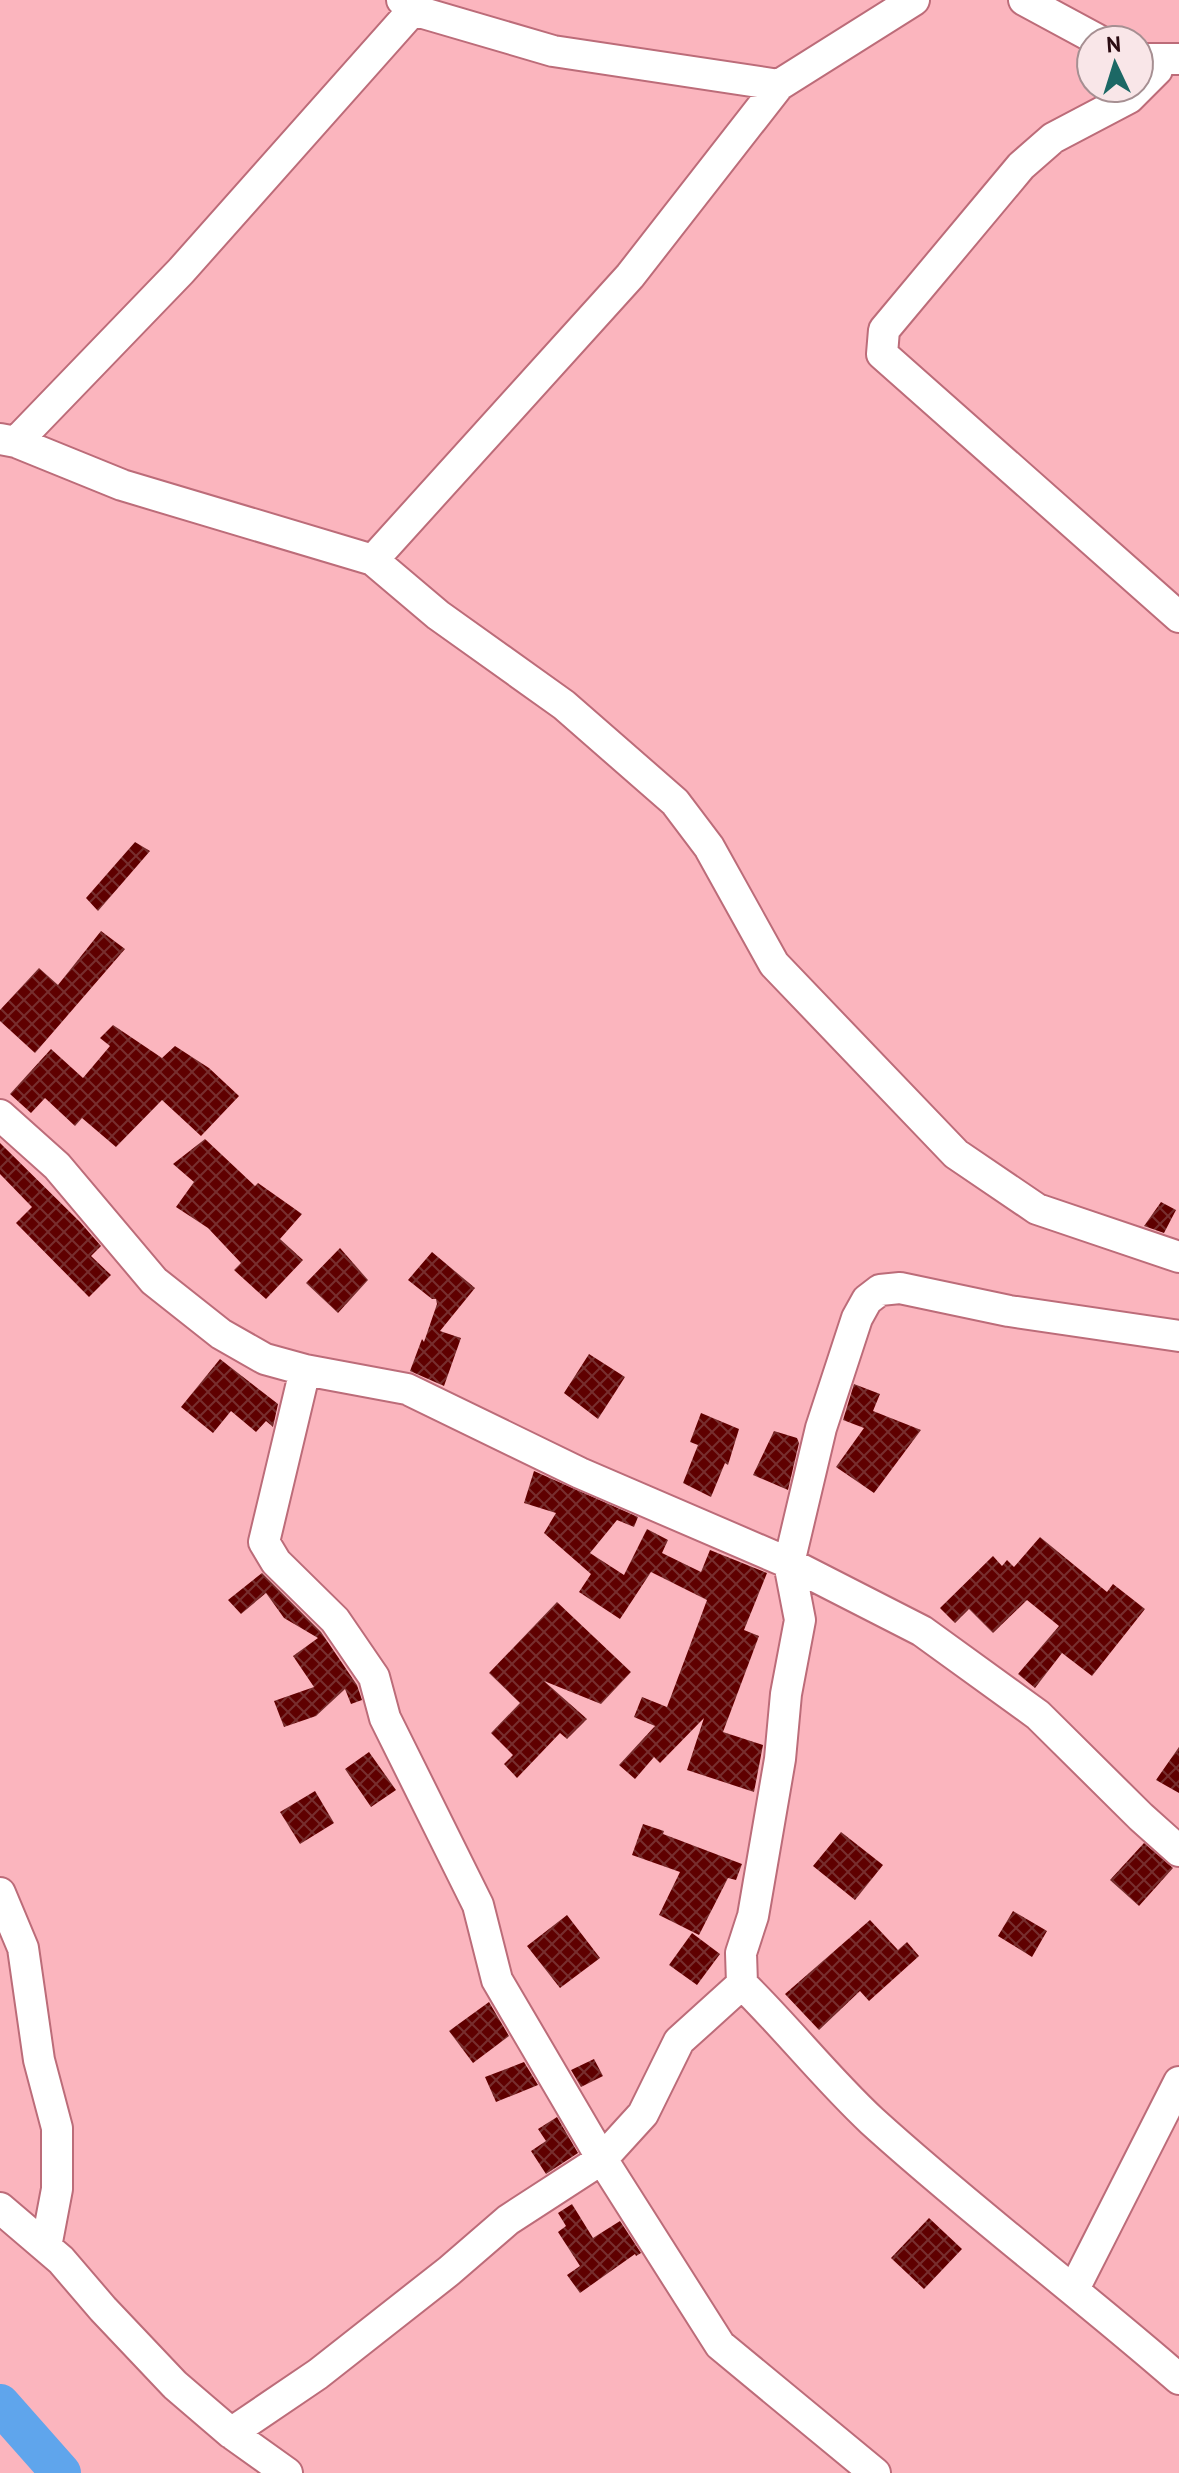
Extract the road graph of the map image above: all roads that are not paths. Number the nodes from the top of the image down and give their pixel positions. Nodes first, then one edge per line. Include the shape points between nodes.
1 (914, 0) edge
2 (1024, 0) edge
3 (407, 5) edge
4 (1075, 28) edge
5 (1179, 59) edge
6 (1155, 60) edge
7 (779, 85) junction
8 (1118, 104) edge
9 (8, 441) edge
10 (373, 560) junction
11 (1179, 617) edge
12 (0, 1115) edge
13 (1179, 1257) edge
14 (1179, 1336) edge
15 (305, 1370) junction
16 (789, 1563) junction
17 (1179, 1851) edge
18 (0, 1893) edge
19 (742, 1984) junction
20 (1179, 2082) edge
21 (602, 2159) junction
22 (0, 2208) edge
23 (46, 2247) junction
24 (1074, 2289) junction
25 (1179, 2379) edge
26 (231, 2433) junction
27 (287, 2473) edge
28 (875, 2473) edge

1 - 7 street
2 - 4 street
3 - 7 street via 553,51
3 - 9 street via 181,271
5 - 6 street
7 - 10 street via 630,276
8 - 11 street via 1053,138 1021,166 884,330 882,354
9 - 10 street via 122,485
10 - 13 street via 438,615 564,705 675,802 709,847 774,964 956,1154 1037,1209
12 - 15 street via 57,1166 154,1281 232,1340 265,1359
14 - 16 street via 1009,1311 900,1288 880,1290 857,1318 821,1428
15 - 16 street via 407,1389 580,1473
15 - 21 street via 264,1542 276,1562 335,1620 374,1677 385,1718 478,1905 497,1980
16 - 17 street via 922,1631 1038,1715
16 - 19 street via 800,1620 756,1901 741,1953
18 - 23 street via 23,1948 39,2060 57,2128 57,2189
19 - 21 street via 679,2041 643,2114
19 - 24 street via 869,2118 976,2213
20 - 24 street
21 - 26 street via 508,2220 318,2374
21 - 28 street via 720,2345
22 - 23 street
23 - 26 street via 175,2385
24 - 25 street
26 - 27 street

